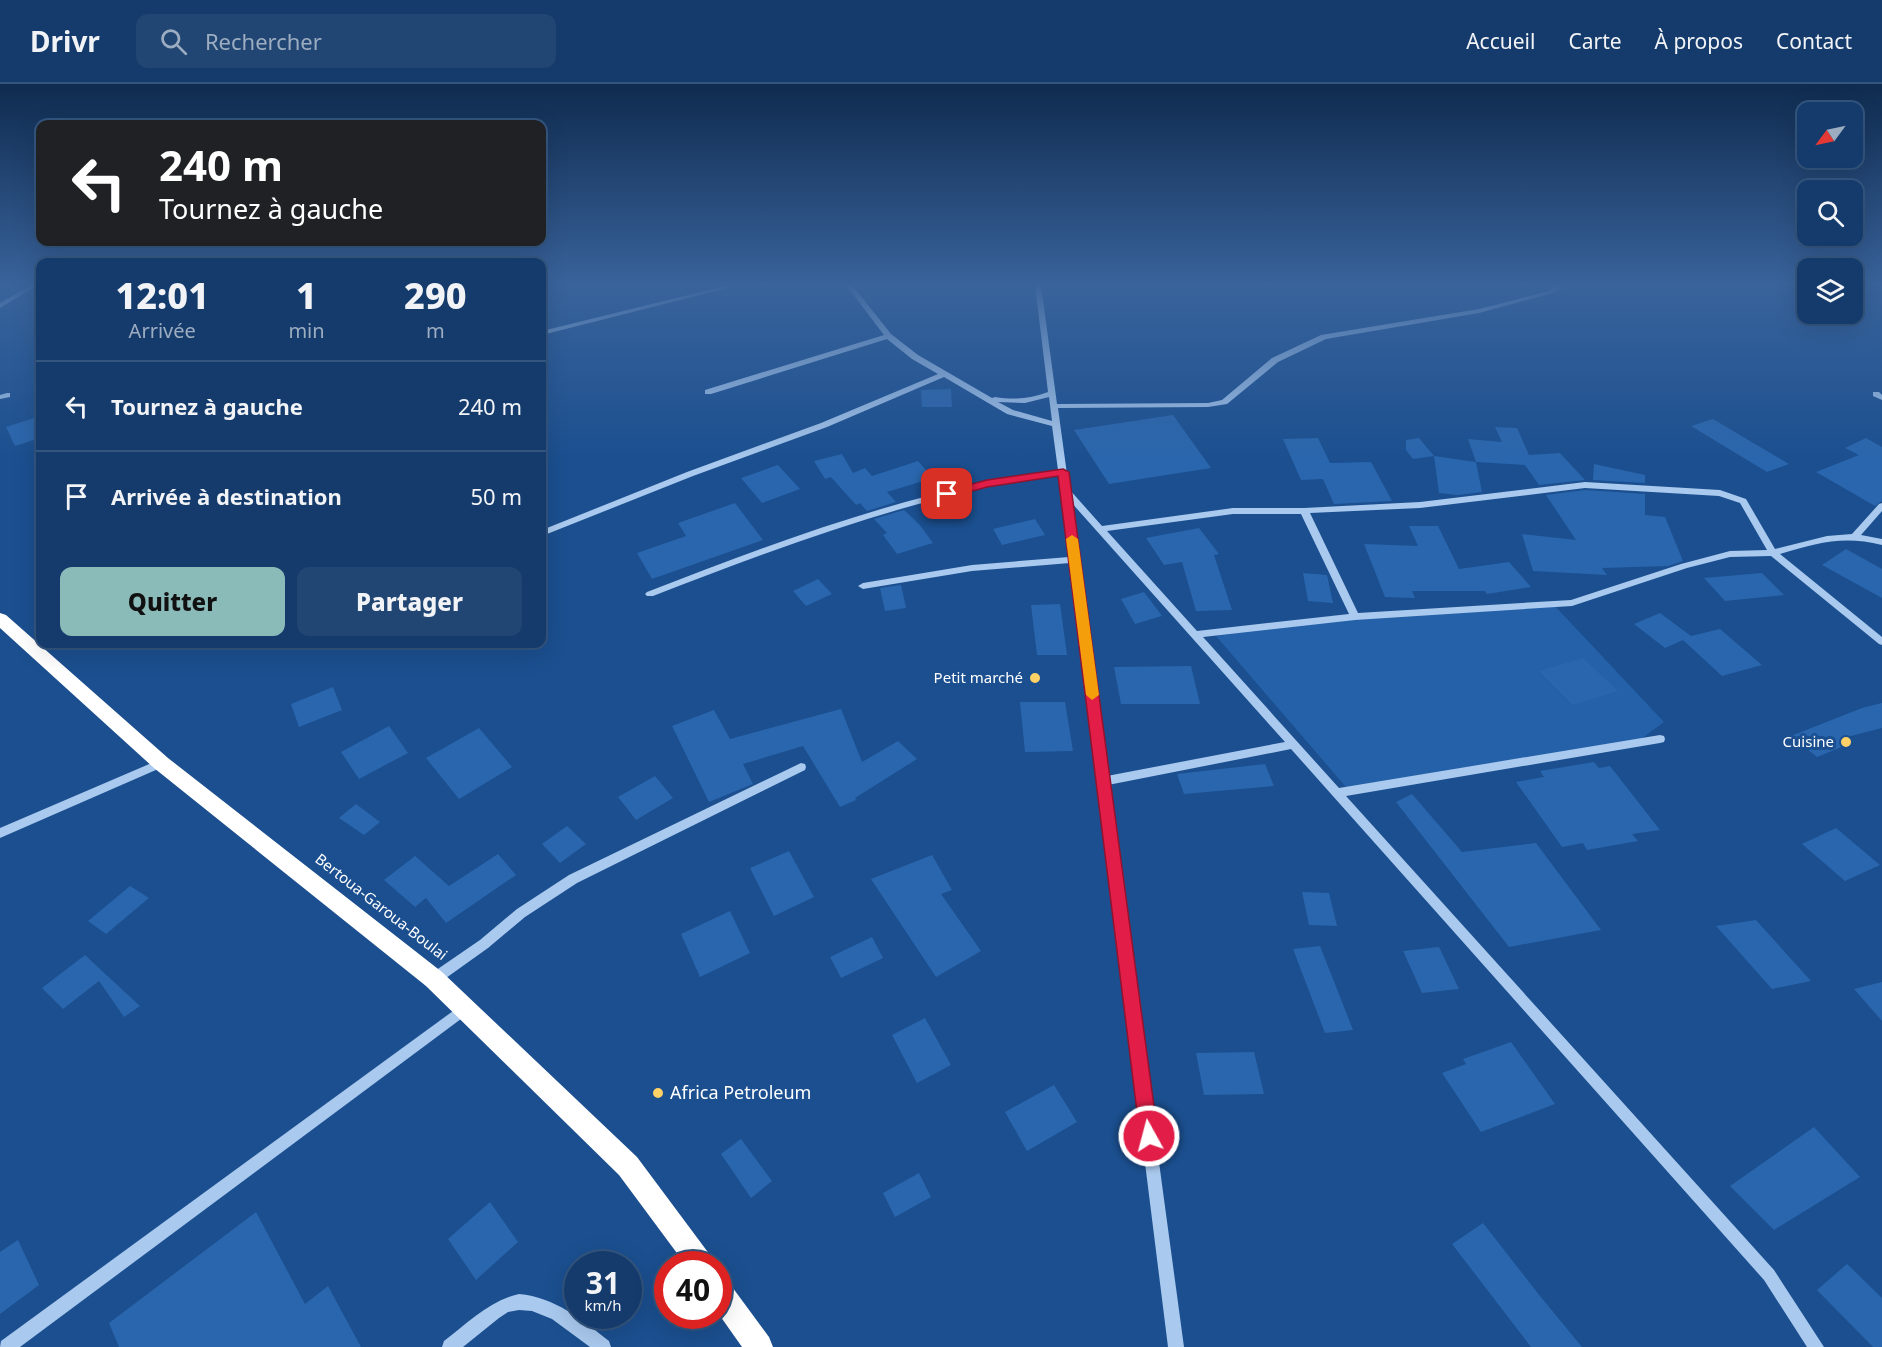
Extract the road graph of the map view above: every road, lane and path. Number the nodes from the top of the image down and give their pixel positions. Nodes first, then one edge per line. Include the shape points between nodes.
1 (862, 344) edge
2 (898, 344) edge
3 (1046, 344) edge
4 (1309, 344) edge
5 (944, 374) junction
6 (708, 392) dead end
7 (1053, 393) junction
8 (989, 398) junction
9 (1054, 406) junction
10 (1057, 425) junction
11 (1063, 472) junction
12 (1066, 491) junction
13 (1882, 506) edge
14 (1304, 511) junction
15 (1100, 529) junction
16 (546, 531) edge
17 (1856, 535) junction
18 (1882, 542) edge
19 (1773, 553) junction
20 (1075, 560) junction
21 (863, 586) dead end
22 (650, 594) dead end
23 (1355, 617) junction
24 (0, 619) edge
25 (1194, 634) junction
26 (1882, 642) edge
27 (1660, 739) dead end
28 (1293, 745) junction
29 (162, 763) junction
30 (801, 768) dead end
31 (1104, 782) junction
32 (1337, 793) junction
33 (0, 833) edge
34 (434, 979) junction
35 (464, 1009) junction
36 (690, 1251) edge
37 (732, 1309) edge
38 (7, 1347) edge
39 (450, 1347) edge
40 (603, 1347) edge
41 (759, 1347) edge
42 (1176, 1347) edge
43 (1816, 1347) edge

1 - 6 street
2 - 5 street
3 - 7 street
4 - 9 street via 1275,360 1224,402
5 - 8 street
5 - 16 street via 824,425
7 - 8 street via 1024,402
7 - 9 street
8 - 10 street via 1010,412
9 - 10 street
10 - 11 street
11 - 12 street
11 - 22 street via 987,484 888,510 770,548
12 - 15 street
12 - 20 street
13 - 17 street
14 - 15 street via 1233,511
14 - 19 street via 1420,506 1585,485 1720,493 1743,501
14 - 23 street
15 - 25 street
17 - 18 street
17 - 19 street
19 - 23 street via 1731,554 1572,603
19 - 26 street
20 - 21 street via 972,568
20 - 31 street
23 - 25 street
24 - 29 highway, Bertoua-Garoua-Boulai
25 - 28 street
27 - 32 street
28 - 31 street
28 - 32 street
29 - 33 street
29 - 34 highway, Bertoua-Garoua-Boulai
30 - 34 street via 573,879
31 - 42 street
32 - 43 street via 1769,1275
34 - 35 highway, Bertoua-Garoua-Boulai
35 - 36 highway, Bertoua-Garoua-Boulai via 628,1167
35 - 38 street
37 - 41 highway
39 - 40 street via 506,1305 531,1302 570,1320

